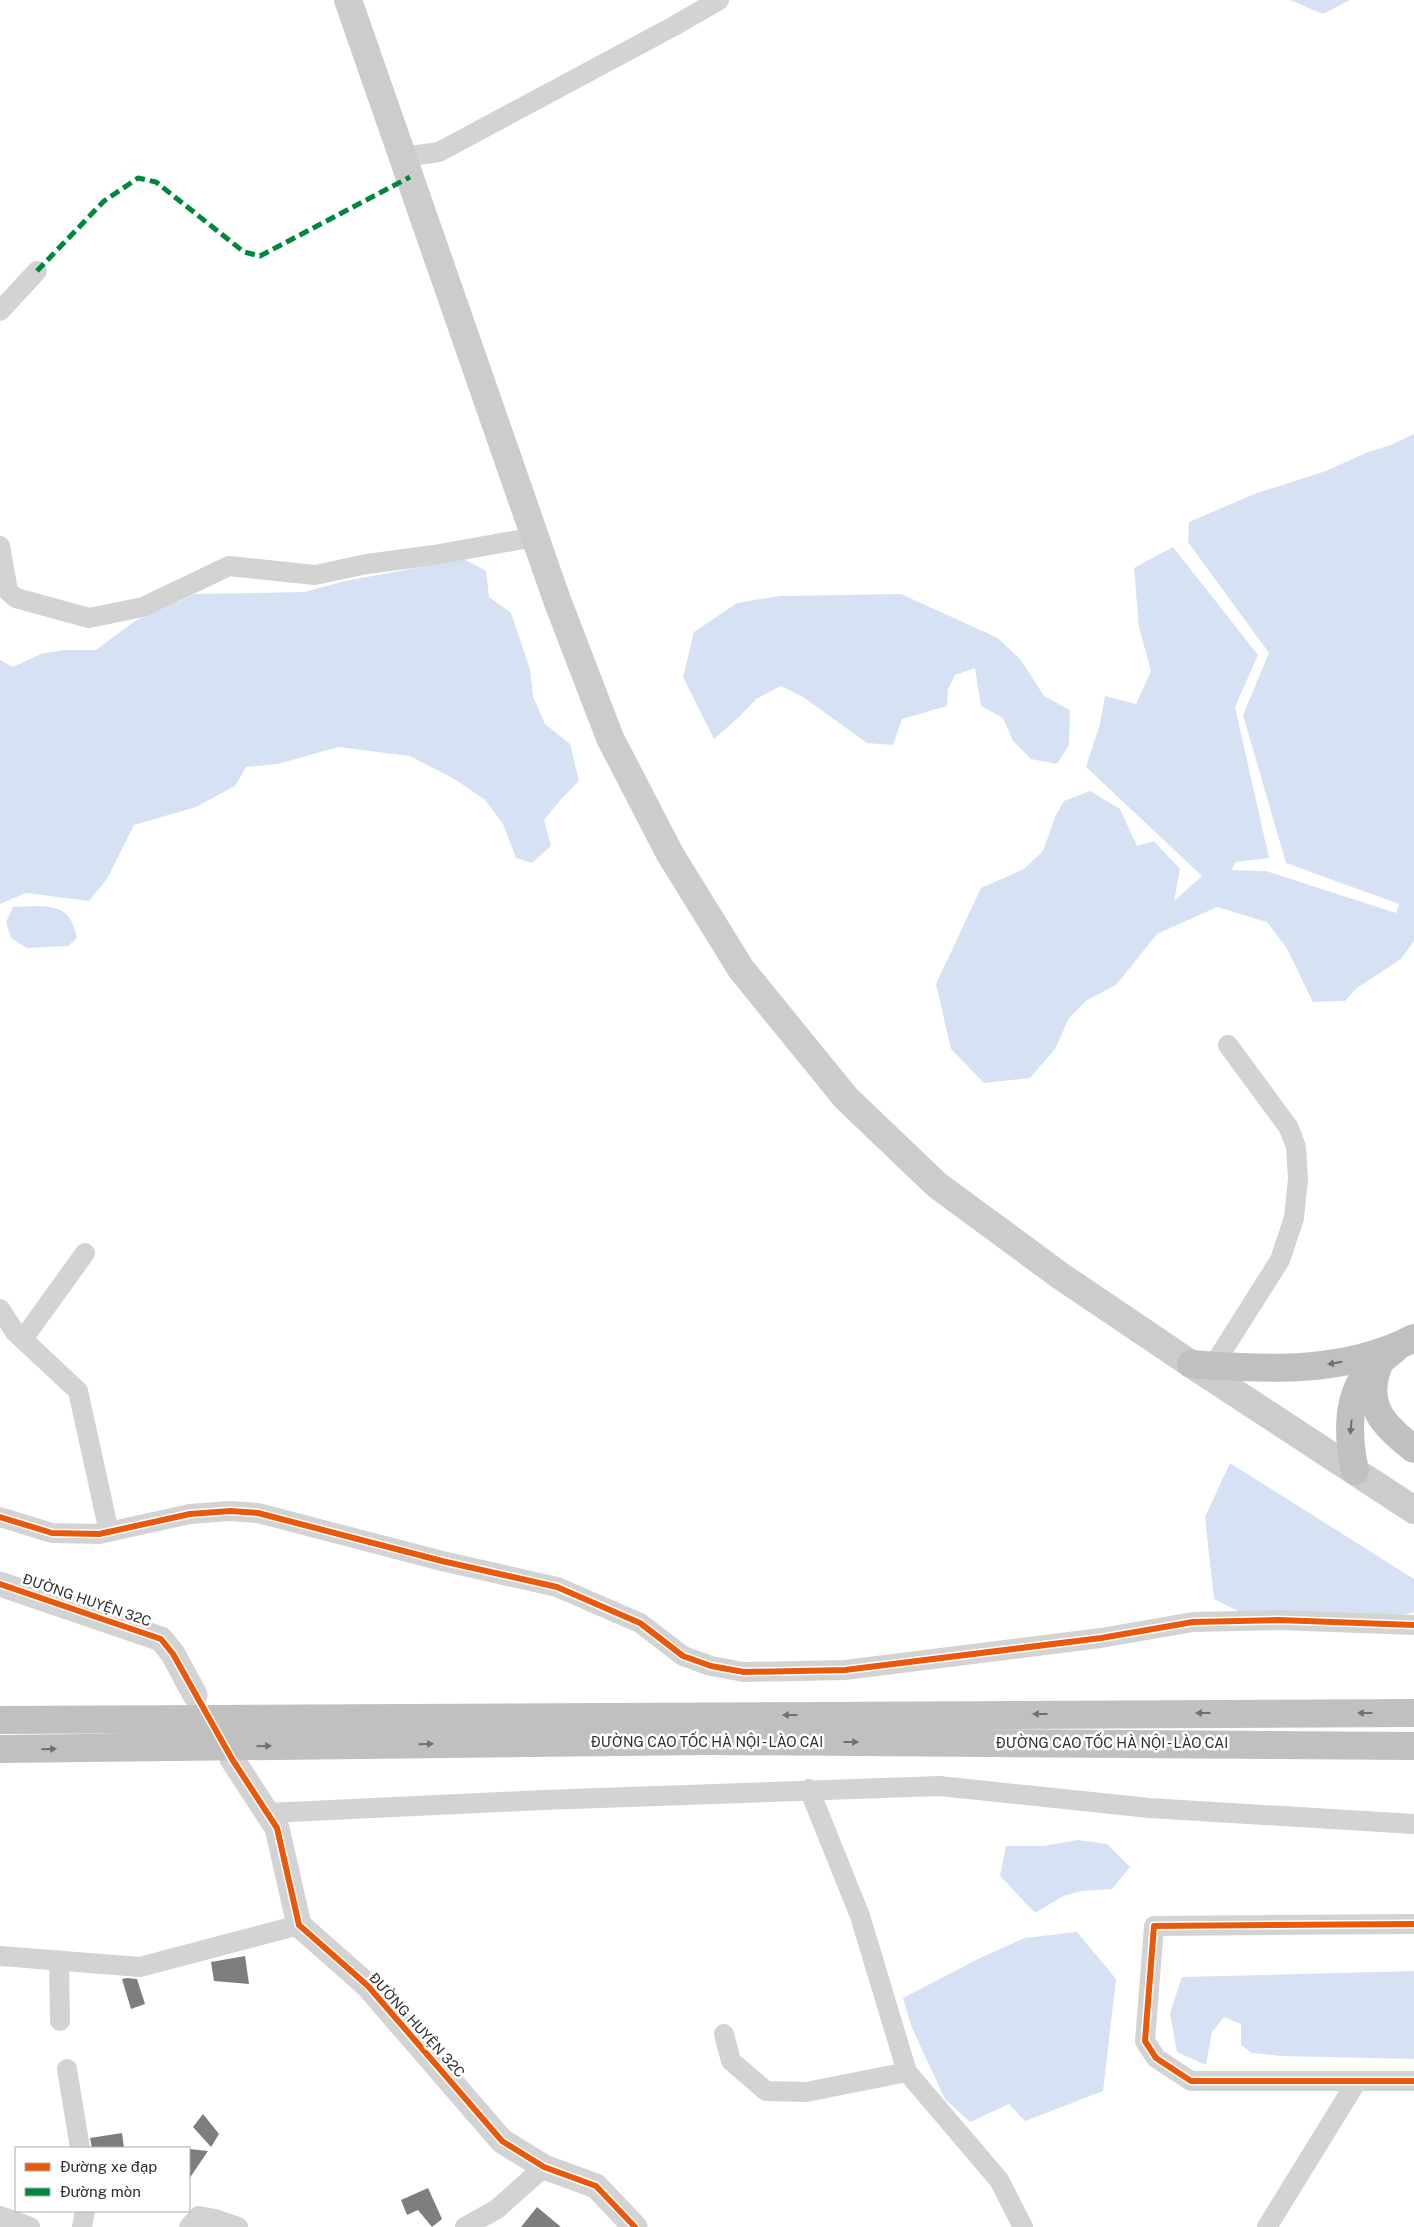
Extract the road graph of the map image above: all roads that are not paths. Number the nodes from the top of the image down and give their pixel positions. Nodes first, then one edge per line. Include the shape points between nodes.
1 (348, 0) edge
2 (719, 0) edge
3 (403, 158) junction
4 (37, 271) dead end
5 (0, 311) edge
6 (535, 537) junction
7 (0, 546) edge
8 (1228, 1045) dead end
9 (85, 1253) dead end
10 (0, 1309) edge
11 (23, 1339) junction
12 (1398, 1348) edge
13 (1202, 1365) junction
14 (1414, 1449) edge
15 (1355, 1472) junction
16 (1414, 1510) edge
17 (0, 1517) edge
18 (109, 1532) junction
19 (0, 1584) edge
20 (1414, 1625) edge
21 (196, 1695) dead end
22 (1414, 1713) edge
23 (0, 1720) edge
24 (1414, 1746) edge
25 (0, 1749) edge
26 (232, 1759) dead end
27 (810, 1789) junction
28 (268, 1813) junction
29 (1414, 1824) edge
30 (1414, 1924) edge
31 (300, 1926) junction
32 (0, 1956) edge
33 (59, 1961) junction
34 (60, 2021) dead end
35 (724, 2034) dead end
36 (67, 2068) dead end
37 (907, 2072) junction
38 (1356, 2081) junction
39 (1414, 2081) edge
40 (80, 2147) edge
41 (544, 2167) junction
42 (85, 2212) edge
43 (0, 2216) edge
44 (30, 2227) edge
45 (82, 2227) edge
46 (190, 2227) edge
47 (238, 2227) edge
48 (465, 2227) edge
49 (635, 2227) edge
50 (1024, 2227) edge
51 (1267, 2227) edge

1 - 3 main road
2 - 3 street via 439,152
3 - 6 main road
4 - 5 street
6 - 7 street via 315,575 229,566 143,607 89,618 16,598 8,591
6 - 13 main road via 610,738 670,854 741,969 846,1098 938,1185 1062,1277
8 - 13 street via 1289,1128 1296,1146 1298,1179 1294,1218 1280,1260
9 - 11 street
10 - 11 street
11 - 18 street via 78,1391
12 -> 13 highway via 1304,1368 1249,1369
12 - 14 highway via 1372,1381 1372,1396 1390,1431
12 -> 15 highway via 1362,1380 1353,1405 1350,1445
13 - 15 main road
15 - 16 main road
17 - 18 street via 52,1533
18 - 20 street via 190,1514 230,1511 258,1514 557,1587 640,1623 683,1656 711,1666 744,1672 845,1670 1101,1638 1193,1622 1278,1620
19 - 21 street, ĐƯỜNG HUYỆN 32C via 161,1639
22 -> 23 highway, ĐƯỜNG CAO TỐC HÀ NỘI - LÀO CAI
25 -> 24 highway, ĐƯỜNG CAO TỐC HÀ NỘI - LÀO CAI via 700,1741
26 - 28 street
27 - 28 street
27 - 29 street via 939,1786 1148,1808
27 - 37 street via 860,1916
28 - 31 street via 277,1828
30 - 38 street via 1154,1926 1145,2041 1156,2058 1191,2081
31 - 33 street via 140,1967
31 - 41 street, ĐƯỜNG HUYỆN 32C via 368,1986 502,2141
32 - 33 street
33 - 34 street
35 - 37 street via 731,2061 766,2091 806,2092
36 - 40 street
37 - 50 street via 999,2180
38 - 39 street
38 - 51 street
41 - 48 street via 497,2210
41 - 49 street, ĐƯỜNG HUYỆN 32C via 596,2186
42 - 45 street
43 - 44 street
46 - 47 street via 199,2216

